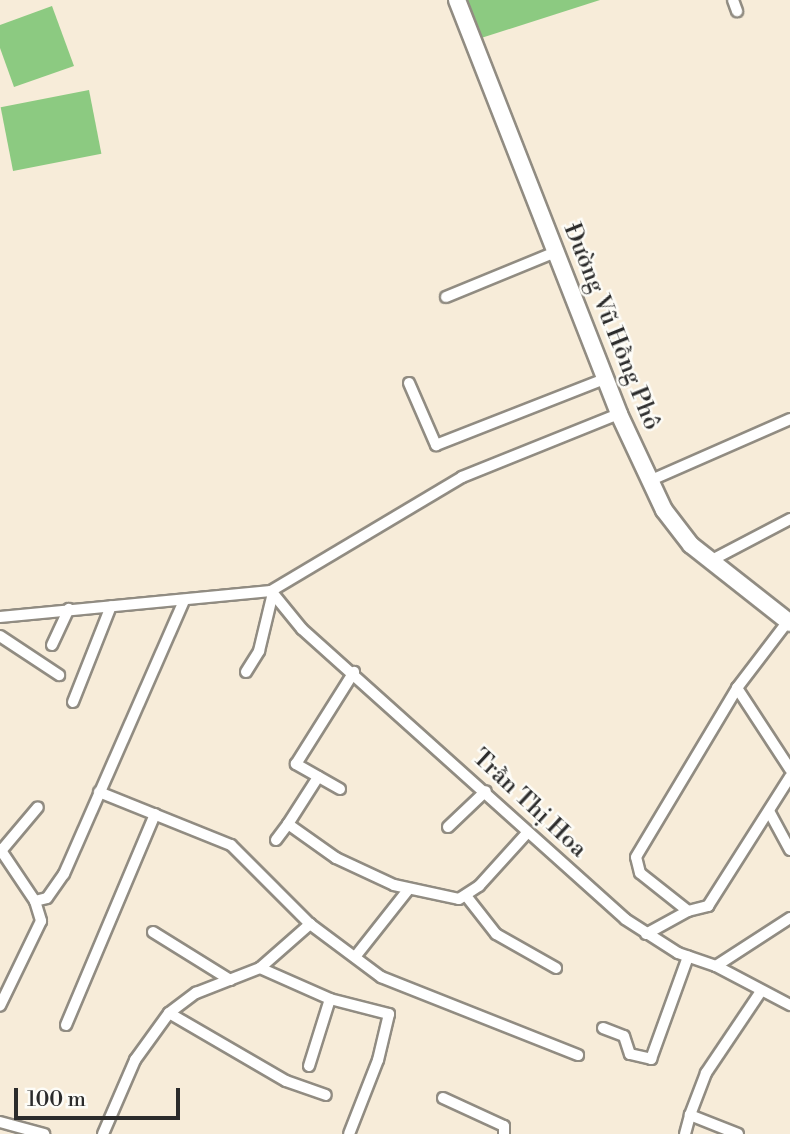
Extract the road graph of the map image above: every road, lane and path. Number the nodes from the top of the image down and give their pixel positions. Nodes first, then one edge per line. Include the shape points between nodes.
1 (457, 0) edge
2 (558, 251) junction
3 (446, 297) dead end
4 (607, 378) junction
5 (409, 383) dead end
6 (619, 414) junction
7 (790, 419) edge
8 (649, 481) junction
9 (790, 519) edge
10 (712, 560) junction
11 (271, 594) junction
12 (184, 600) junction
13 (111, 606) junction
14 (69, 609) junction
15 (16, 616) junction
16 (0, 617) edge
17 (789, 622) edge
18 (0, 627) edge
19 (0, 636) edge
20 (52, 645) dead end
21 (246, 672) dead end
22 (354, 672) junction
23 (59, 675) dead end
24 (737, 688) junction
25 (73, 702) dead end
26 (790, 769) edge
27 (318, 777) junction
28 (790, 777) edge
29 (340, 789) dead end
30 (486, 790) junction
31 (99, 792) junction
32 (38, 807) dead end
33 (770, 813) junction
34 (155, 814) junction
35 (288, 824) junction
36 (448, 827) dead end
37 (527, 833) junction
38 (276, 840) dead end
39 (1, 850) edge
40 (790, 850) edge
41 (408, 890) junction
42 (467, 897) junction
43 (35, 901) junction
44 (688, 911) junction
45 (790, 918) edge
46 (310, 924) junction
47 (153, 932) dead end
48 (646, 934) junction
49 (355, 957) junction
50 (688, 957) junction
51 (716, 967) junction
52 (260, 968) junction
53 (556, 968) dead end
54 (230, 980) junction
55 (761, 990) junction
56 (330, 999) junction
57 (790, 1005) edge
58 (0, 1006) edge
59 (169, 1013) junction
60 (66, 1026) dead end
61 (603, 1028) dead end
62 (578, 1055) dead end
63 (309, 1066) dead end
64 (326, 1096) dead end
65 (443, 1098) dead end
66 (690, 1115) junction
67 (0, 1122) edge
68 (44, 1134) edge
69 (103, 1134) edge
70 (349, 1134) edge
71 (504, 1134) edge
72 (685, 1134) edge
73 (738, 1134) edge

1 - 2 street, Đường Vũ Hồng Phô
2 - 3 street
2 - 4 street, Đường Vũ Hồng Phô
4 - 5 street via 436,445
4 - 6 street, Đường Vũ Hồng Phô
6 - 8 street, Đường Vũ Hồng Phô
6 - 11 street via 462,477
7 - 8 street
8 - 10 street, Đường Vũ Hồng Phô via 675,527
9 - 10 street
10 - 17 street, Đường Vũ Hồng Phô
11 - 12 street
11 - 21 street via 259,651
11 - 22 street, Trần Thị Hoa
12 - 13 street
12 - 31 street
13 - 14 street
13 - 25 street
14 - 15 street
14 - 20 street
15 - 16 street
15 - 18 street
17 - 24 street
19 - 23 street
22 - 27 street via 296,764
22 - 30 street, Trần Thị Hoa
24 - 26 street
24 - 44 street via 636,857 640,873
27 - 29 street
27 - 35 street
28 - 33 street
30 - 36 street
30 - 37 street, Trần Thị Hoa
31 - 34 street
31 - 43 street via 64,874 47,898
32 - 39 street
33 - 40 street
33 - 44 street via 709,906
34 - 46 street via 232,845
34 - 60 street
35 - 38 street
35 - 41 street via 336,858
37 - 42 street
37 - 48 street, Trần Thị Hoa
39 - 43 street
41 - 42 street via 449,899
41 - 49 street
42 - 53 street via 496,934
43 - 58 street via 41,921
44 - 48 street
45 - 51 street
46 - 49 street
46 - 52 street
47 - 54 street
48 - 50 street, Trần Thị Hoa
49 - 62 street via 382,977
50 - 51 street, Trần Thị Hoa
50 - 61 street via 651,1059 630,1054 624,1036
51 - 55 street, Trần Thị Hoa
52 - 54 street
52 - 56 street
54 - 59 street via 181,1001
55 - 57 street, Trần Thị Hoa
55 - 66 street via 706,1073
56 - 63 street
56 - 70 street via 390,1016
59 - 64 street via 286,1081
59 - 69 street via 135,1060
65 - 71 street via 504,1126
66 - 72 street
66 - 73 street
67 - 68 street

